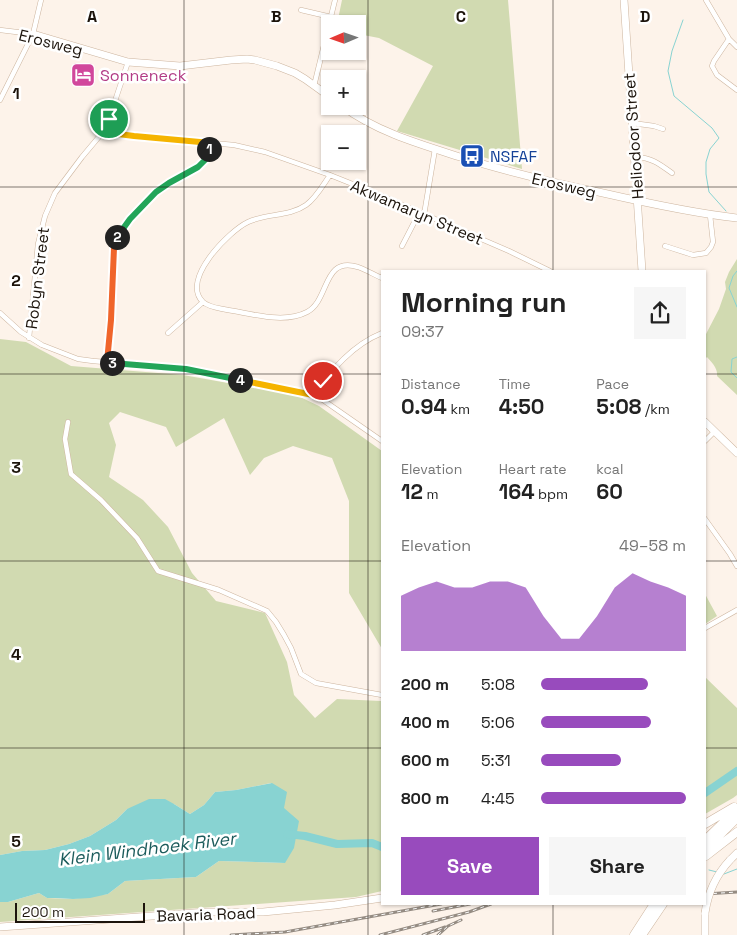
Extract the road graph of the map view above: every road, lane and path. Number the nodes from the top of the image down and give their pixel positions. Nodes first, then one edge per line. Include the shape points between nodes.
1 (41, 0) edge
2 (335, 0) edge
3 (624, 0) edge
4 (706, 0) edge
5 (301, 10) dead end
6 (321, 15) edge
7 (332, 15) edge
8 (0, 30) edge
9 (34, 34) junction
10 (729, 39) junction
11 (737, 47) edge
12 (321, 58) edge
13 (128, 62) junction
14 (314, 86) junction
15 (737, 90) edge
16 (321, 91) edge
17 (0, 100) edge
18 (356, 115) edge
19 (632, 123) junction
20 (663, 129) dead end
21 (103, 132) junction
22 (211, 143) junction
23 (436, 149) junction
24 (634, 156) junction
25 (672, 173) dead end
26 (330, 175) junction
27 (637, 201) junction
28 (421, 214) junction
29 (710, 215) junction
30 (737, 218) edge
31 (402, 246) dead end
32 (665, 246) dead end
33 (548, 270) edge
34 (642, 270) edge
35 (381, 278) edge
36 (203, 302) junction
37 (0, 313) edge
38 (168, 333) dead end
39 (381, 334) edge
40 (30, 338) junction
41 (107, 362) junction
42 (313, 395) junction
43 (68, 422) dead end
44 (706, 423) edge
45 (715, 431) junction
46 (381, 440) edge
47 (706, 440) edge
48 (737, 454) edge
49 (706, 520) edge
50 (737, 566) edge
51 (737, 610) edge
52 (706, 627) edge
53 (381, 695) edge
54 (737, 808) edge
55 (737, 818) edge
56 (706, 824) edge
57 (737, 832) edge
58 (706, 845) edge
59 (737, 853) edge
60 (706, 856) edge
61 (381, 898) edge
62 (658, 906) edge
63 (0, 927) edge
64 (634, 935) edge
65 (642, 935) edge
66 (704, 935) edge

1 - 9 street
2 - 7 street
3 - 19 street, Heliodoor Street
4 - 10 street
5 - 6 street
8 - 9 street, Erosweg
9 - 13 street, Erosweg
9 - 17 street
10 - 11 street
10 - 15 street via 712,66 717,76
12 - 14 street
13 - 14 street, Erosweg via 180,66 247,59 295,73
13 - 21 street, Robyn Street
14 - 16 street, Erosweg
18 - 23 street, Erosweg via 403,138
19 - 20 street
19 - 24 street, Heliodoor Street
21 - 22 street, Akwamaryn Street
21 - 40 street, Robyn Street via 55,193 45,216 38,250
22 - 26 street, Akwamaryn Street via 243,146
22 - 41 street via 203,162 156,192 130,219 116,240
23 - 27 street, Erosweg via 498,169
23 - 28 street
24 - 25 street via 654,160
24 - 27 street, Heliodoor Street
26 - 28 street, Akwamaryn Street
26 - 36 street via 306,205 249,222 227,238 200,273 197,292
27 - 29 street, Erosweg
27 - 34 street, Heliodoor Street
28 - 31 street
28 - 33 street, Akwamaryn Street via 509,250
29 - 30 street, Erosweg
29 - 32 street via 713,242 706,252 693,255
35 - 36 street via 351,266 339,267 331,274 315,306 292,316 270,317 207,306
36 - 38 street
37 - 40 street
39 - 42 street via 365,341 347,355
40 - 41 street via 78,358
41 - 42 street via 186,369
42 - 46 street
43 - 53 street via 65,439 71,474 137,538 158,571 219,590 267,611 288,642 301,674 309,680
44 - 45 street
45 - 47 street
45 - 48 street
49 - 50 street
51 - 52 street
54 - 56 main road
54 - 58 main road
55 - 58 main road
57 - 60 main road
59 - 66 street, bridge via 712,886 705,913
61 - 63 street, Bavaria Road via 263,912 208,912
62 - 64 main road via 648,912
62 - 65 main road

